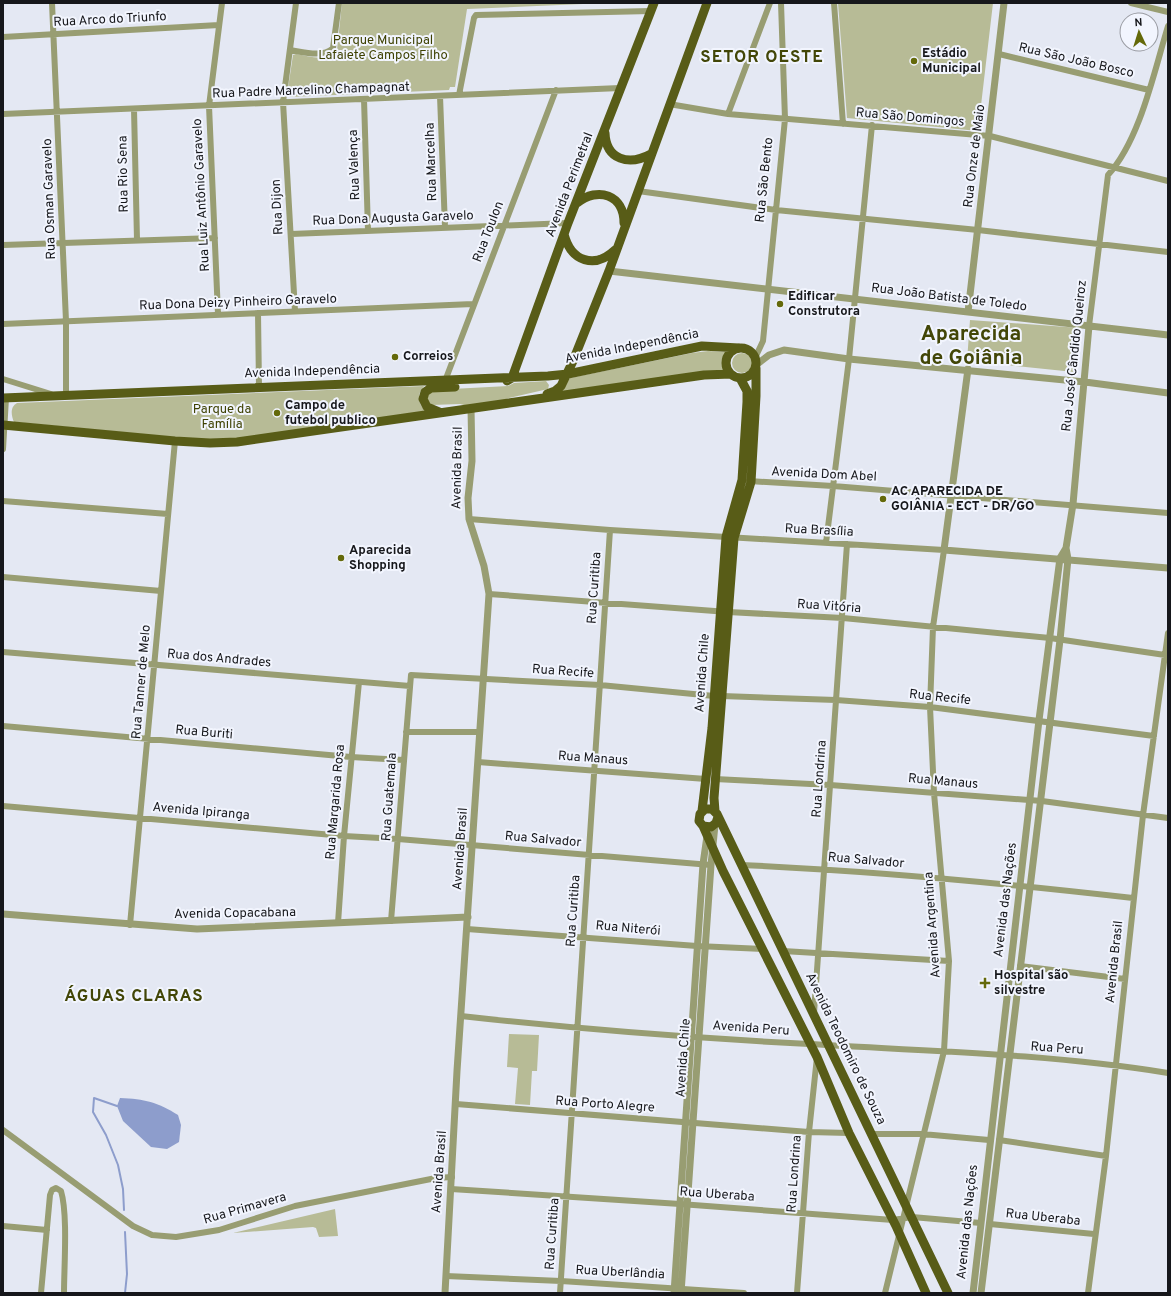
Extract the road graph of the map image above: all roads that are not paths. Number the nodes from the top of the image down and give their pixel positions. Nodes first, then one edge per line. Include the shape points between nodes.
1 (52, 3) edge
2 (222, 3) edge
3 (296, 3) edge
4 (339, 3) edge
5 (707, 3) edge
6 (770, 3) edge
7 (781, 3) edge
8 (834, 3) edge
9 (1004, 3) edge
10 (1131, 3) edge
11 (653, 7) edge
12 (768, 11) junction
13 (1168, 12) edge
14 (781, 13) junction
15 (219, 25) junction
16 (1168, 26) edge
17 (54, 35) junction
18 (3, 37) edge
19 (290, 50) junction
20 (999, 54) junction
21 (620, 88) junction
22 (556, 90) junction
23 (1148, 90) junction
24 (459, 95) junction
25 (440, 96) junction
26 (364, 99) junction
27 (283, 102) junction
28 (669, 104) junction
29 (209, 106) junction
30 (134, 109) junction
31 (57, 112) junction
32 (3, 114) edge
33 (728, 114) junction
34 (785, 119) junction
35 (843, 124) junction
36 (872, 125) junction
37 (604, 131) junction
38 (990, 136) junction
39 (651, 154) junction
40 (1114, 168) junction
41 (1168, 181) edge
42 (638, 191) junction
43 (577, 203) junction
44 (776, 210) junction
45 (861, 217) junction
46 (568, 223) junction
47 (504, 225) junction
48 (624, 226) junction
49 (445, 227) junction
50 (978, 230) junction
51 (368, 231) junction
52 (291, 234) junction
53 (564, 234) junction
54 (215, 238) junction
55 (137, 240) junction
56 (62, 242) junction
57 (1099, 244) junction
58 (3, 245) edge
59 (616, 250) junction
60 (1168, 252) edge
61 (609, 270) junction
62 (767, 290) junction
63 (855, 299) junction
64 (474, 304) junction
65 (295, 311) junction
66 (968, 312) junction
67 (258, 313) junction
68 (218, 314) junction
69 (66, 321) junction
70 (3, 324) edge
71 (1089, 326) junction
72 (1168, 335) edge
73 (739, 348) junction
74 (849, 359) junction
75 (756, 363) junction
76 (968, 369) junction
77 (568, 374) junction
78 (731, 374) junction
79 (548, 376) junction
80 (512, 378) junction
81 (740, 378) junction
82 (3, 379) edge
83 (445, 381) junction
84 (1084, 382) junction
85 (259, 387) junction
86 (1168, 393) edge
87 (546, 394) junction
88 (61, 395) junction
89 (4, 398) edge
90 (499, 405) junction
91 (471, 408) junction
92 (444, 412) junction
93 (4, 425) edge
94 (175, 440) junction
95 (3, 449) edge
96 (747, 481) junction
97 (833, 486) junction
98 (951, 494) junction
99 (3, 501) edge
100 (1073, 504) junction
101 (1168, 513) edge
102 (168, 514) junction
103 (469, 519) junction
104 (610, 530) junction
105 (730, 537) junction
106 (826, 543) junction
107 (847, 544) junction
108 (944, 550) junction
109 (1064, 558) junction
110 (1168, 568) edge
111 (3, 577) edge
112 (161, 592) junction
113 (489, 594) junction
114 (605, 602) junction
115 (724, 612) junction
116 (843, 618) junction
117 (933, 627) junction
118 (1168, 633) edge
119 (1050, 638) junction
120 (1060, 640) junction
121 (3, 652) edge
122 (1165, 655) junction
123 (154, 665) junction
124 (410, 675) joint
125 (484, 678) junction
126 (359, 682) junction
127 (410, 686) junction
128 (600, 686) junction
129 (718, 696) junction
130 (836, 700) junction
131 (930, 707) junction
132 (1039, 720) junction
133 (1051, 722) junction
134 (3, 726) edge
135 (406, 732) junction
136 (480, 732) junction
137 (1154, 736) junction
138 (147, 739) junction
139 (351, 757) junction
140 (403, 760) junction
141 (478, 762) junction
142 (595, 770) junction
143 (711, 779) junction
144 (830, 785) junction
145 (934, 793) junction
146 (1031, 801) junction
147 (1042, 801) junction
148 (3, 806) edge
149 (702, 811) junction
150 (1143, 815) junction
151 (140, 817) junction
152 (716, 818) junction
153 (1168, 818) edge
154 (703, 826) junction
155 (707, 835) junction
156 (344, 836) junction
157 (398, 839) junction
158 (473, 845) junction
159 (713, 848) junction
160 (589, 855) junction
161 (703, 864) junction
162 (711, 865) junction
163 (741, 865) junction
164 (825, 869) junction
165 (941, 878) junction
166 (1020, 885) junction
167 (1031, 886) junction
168 (1133, 898) junction
169 (3, 914) edge
170 (468, 917) junction
171 (391, 921) junction
172 (338, 923) junction
173 (130, 925) junction
174 (467, 929) junction
175 (584, 936) junction
176 (697, 946) junction
177 (705, 946) junction
178 (763, 949) junction
179 (783, 951) junction
180 (819, 954) junction
181 (949, 961) junction
182 (1020, 966) junction
183 (1125, 979) junction
184 (814, 1015) junction
185 (461, 1016) junction
186 (576, 1029) junction
187 (695, 1037) junction
188 (810, 1044) junction
189 (829, 1045) junction
190 (944, 1051) junction
191 (1000, 1056) junction
192 (1010, 1056) junction
193 (817, 1057) junction
194 (1116, 1064) junction
195 (1168, 1073) edge
196 (456, 1104) junction
197 (571, 1114) junction
198 (689, 1122) junction
199 (3, 1130) edge
200 (809, 1132) junction
201 (849, 1133) junction
202 (872, 1134) junction
203 (922, 1134) junction
204 (990, 1140) junction
205 (999, 1140) junction
206 (1106, 1156) junction
207 (452, 1177) junction
208 (451, 1189) junction
209 (567, 1198) junction
210 (683, 1204) junction
211 (906, 1204) junction
212 (803, 1212) junction
213 (907, 1217) junction
214 (893, 1220) junction
215 (980, 1223) junction
216 (990, 1224) junction
217 (3, 1226) edge
218 (47, 1230) junction
219 (1094, 1234) junction
220 (899, 1236) junction
221 (446, 1276) junction
222 (562, 1281) junction
223 (678, 1291) edge
224 (41, 1293) edge
225 (64, 1293) edge
226 (445, 1293) edge
227 (560, 1293) edge
228 (744, 1293) edge
229 (797, 1293) edge
230 (885, 1293) edge
231 (926, 1293) edge
232 (948, 1293) edge
233 (973, 1293) edge
234 (982, 1293) edge
235 (1088, 1293) edge

1 - 17 street, Rua Osman Garavelo
2 - 15 street, Rua Luiz Antônio Garavelo
3 - 19 street, Rua Dijon
4 - 19 street via 333,48 330,52 323,54
5 - 28 main road
6 - 12 street
7 - 14 street, Rua São Bento
8 - 35 street
9 - 20 street, Rua Onze de Maio
10 - 13 street
11 - 21 main road, Avenida Perimetral
11 - 24 street via 476,16
12 - 14 street
12 - 33 street
14 - 34 street, Rua São Bento
15 - 17 street, Rua Arco do Triunfo
15 - 29 street, Rua Luiz Antônio Garavelo
16 - 23 street, Rua José Cândido Queiroz
17 - 18 street, Rua Arco do Triunfo
17 - 31 street, Rua Osman Garavelo
19 - 27 street, Rua Dijon
20 - 23 street, Rua São João Bosco
20 - 38 street, Rua Onze de Maio
21 - 22 street, Rua Padre Marcelino Champagnat
21 - 37 main road, Avenida Perimetral
22 - 24 street, Rua Padre Marcelino Champagnat
22 - 47 street, Rua Toulon
23 - 40 street, Rua José Cândido Queiroz via 1137,127
24 - 25 street, Rua Padre Marcelino Champagnat
25 - 26 street, Rua Padre Marcelino Champagnat
25 - 49 street, Rua Marcelha
26 - 27 street, Rua Padre Marcelino Champagnat
26 - 51 street, Rua Valença
27 - 29 street, Rua Padre Marcelino Champagnat
27 - 52 street, Rua Dijon
28 - 33 street, Rua São Domingos
28 - 39 main road
29 - 30 street, Rua Padre Marcelino Champagnat
29 - 54 street, Rua Luiz Antônio Garavelo
30 - 31 street, Rua Padre Marcelino Champagnat
30 - 55 street, Rua Rio Sena
31 - 32 street, Rua Padre Marcelino Champagnat
31 - 56 street, Rua Osman Garavelo
33 - 34 street, Rua São Domingos
34 - 35 street, Rua São Domingos
34 - 44 street, Rua São Bento
35 - 36 street, Rua São Domingos
36 - 38 street, Rua São Domingos
36 - 45 street
37 - 39 main road via 605,141 619,158 641,160
37 - 43 main road, Avenida Perimetral
38 - 40 street, Rua São Domingos
38 - 50 street, Rua Onze de Maio
39 - 42 main road
40 - 41 street, Rua São Domingos
40 - 57 street, Rua José Cândido Queiroz via 1108,175
42 - 44 street
42 - 48 main road
43 - 46 main road, Avenida Perimetral
43 - 48 main road via 583,198 597,194 612,198 624,215
44 - 45 street
44 - 62 street, Rua São Bento
45 - 50 street
45 - 63 street
46 - 47 street, Rua Dona Augusta Garavelo
46 - 53 main road, Avenida Perimetral
47 - 49 street, Rua Dona Augusta Garavelo
47 - 64 street, Rua Toulon
48 - 59 main road
49 - 51 street, Rua Dona Augusta Garavelo
50 - 57 street
50 - 66 street, Rua Onze de Maio
51 - 52 street, Rua Dona Augusta Garavelo
52 - 65 street, Rua Dijon
53 - 59 main road via 569,248 580,258 599,260
53 - 80 main road, Avenida Perimetral
54 - 55 street
54 - 68 street, Rua Luiz Antônio Garavelo
55 - 56 street
56 - 58 street
56 - 69 street, Rua Osman Garavelo
57 - 60 street
57 - 71 street, Rua José Cândido Queiroz
59 - 61 main road
61 - 62 street, Rua João Batista de Toledo
61 - 77 main road
62 - 63 street, Rua João Batista de Toledo
62 - 75 street, Rua São Bento via 763,341
63 - 66 street, Rua João Batista de Toledo
63 - 74 street
64 - 65 street, Rua Dona Deizy Pinheiro Garavelo
64 - 83 street, Rua Toulon
65 - 67 street, Rua Dona Deizy Pinheiro Garavelo
66 - 71 street, Rua João Batista de Toledo
67 - 68 street, Rua Dona Deizy Pinheiro Garavelo
67 - 85 street
68 - 69 street, Rua Dona Deizy Pinheiro Garavelo
69 - 70 street, Rua Dona Deizy Pinheiro Garavelo
69 - 88 street, Rua Osman Garavelo
71 - 72 street, Rua João Batista de Toledo
71 - 84 street, Rua José Cândido Queiroz
73 - 75 main road via 749,350
73 - 77 main road, Avenida Independência via 702,346
73 - 78 main road via 728,357 727,366
74 - 75 street via 784,350 769,354
74 - 76 street
74 - 97 street
75 - 81 main road via 748,376
75 - 96 main road, Rua São Bento via 756,396
76 - 84 street
76 - 98 street
77 - 79 main road, Avenida Independência
77 - 87 main road via 558,389
78 - 81 main road
78 - 90 main road via 704,375
79 - 80 main road, Avenida Independência
79 - 87 main road via 552,388
80 - 83 main road, Avenida Independência
80 - 92 main road via 498,385 431,388 423,399 426,405 436,412
81 - 96 main road, Rua São Bento via 747,402
82 - 88 street
83 - 85 main road, Avenida Independência
84 - 86 street
84 - 100 street, Rua José Cândido Queiroz
85 - 88 main road, Avenida Independência
87 - 90 main road via 513,399
88 - 89 main road, Avenida Independência
89 - 93 street
90 - 91 main road
91 - 92 main road
91 - 103 street, Avenida Brasil
92 - 94 main road via 237,442
93 - 94 main road
93 - 95 street
94 - 102 street, Rua Tanner de Melo
96 - 97 street, Avenida Dom Abel
96 - 105 main road, Rua São Bento
97 - 98 street, Avenida Dom Abel
97 - 106 street
98 - 100 street, Avenida Dom Abel
98 - 108 street
99 - 102 street
100 - 101 street, Avenida Dom Abel
100 - 109 street, Rua José Cândido Queiroz
102 - 112 street, Rua Tanner de Melo
103 - 104 street, Rua Brasília
103 - 113 street, Avenida Brasil via 484,566
104 - 105 street, Rua Brasília
104 - 114 street, Rua Curitiba
105 - 106 street, Rua Brasília
105 - 115 main road, Avenida Chile
106 - 107 street, Rua Brasília
107 - 108 street, Rua Brasília
107 - 116 street, Rua Londrina
108 - 109 street, Rua Brasília
108 - 117 street, Avenida Argentina
109 - 110 street, Rua Brasília
109 - 119 street, Avenida das Nações
109 - 120 street, Avenida das Nações
111 - 112 street
112 - 123 street, Rua Tanner de Melo
113 - 114 street, Rua Vitória
113 - 125 street, Avenida Brasil
114 - 115 street, Rua Vitória
114 - 128 street, Rua Curitiba
115 - 116 street, Rua Vitória
115 - 129 main road, Avenida Chile
116 - 117 street, Rua Vitória
116 - 130 street, Rua Londrina
117 - 119 street, Rua Vitória
117 - 131 street, Avenida Argentina
118 - 122 street, Avenida Brasil
119 - 120 street, Rua Vitória
119 - 132 street, Avenida das Nações
120 - 122 street, Rua Vitória
120 - 133 street, Avenida das Nações
121 - 123 street, Rua dos Andrades
122 - 137 street, Avenida Brasil
123 - 126 street, Rua dos Andrades
123 - 138 street, Rua Tanner de Melo
124 - 125 street, Rua Recife
124 - 127 street, Rua Guatemala
125 - 128 street, Rua Recife
125 - 136 street, Avenida Brasil
126 - 127 street, Rua dos Andrades
126 - 139 street, Rua Margarida Rosa
127 - 135 street, Rua Guatemala
128 - 129 street, Rua Recife
128 - 142 street, Rua Curitiba
129 - 130 street, Rua Recife
129 - 143 main road, Avenida Chile
130 - 131 street, Rua Recife
130 - 144 street, Rua Londrina
131 - 132 street, Rua Recife
131 - 145 street, Avenida Argentina
132 - 133 street, Rua Recife
132 - 146 street, Avenida das Nações
133 - 137 street, Rua Recife
133 - 147 street, Avenida das Nações
134 - 138 street, Rua Buriti
135 - 136 street
135 - 140 street, Rua Guatemala
136 - 141 street, Avenida Brasil
137 - 150 street, Avenida Brasil
138 - 139 street, Rua Buriti
138 - 151 street, Rua Tanner de Melo
139 - 140 street, Rua Buriti
139 - 156 street, Rua Margarida Rosa
140 - 157 street, Rua Guatemala
141 - 142 street, Rua Manaus
141 - 158 street, Avenida Brasil
142 - 143 street, Rua Manaus
142 - 160 street, Rua Curitiba
143 - 144 street, Rua Manaus
143 - 149 main road, Avenida Chile
143 - 152 main road, Avenida Chile
144 - 145 street, Rua Manaus
144 - 164 street, Rua Londrina
145 - 146 street, Rua Manaus
145 - 165 street, Avenida Argentina
146 - 147 street, Rua Manaus
146 - 166 street, Avenida das Nações
147 - 150 street, Rua Manaus
147 - 167 street, Avenida das Nações
148 - 151 street, Avenida Ipiranga
149 - 152 main road via 708,808
149 - 154 main road via 699,821
150 - 153 street, Rua Manaus
150 - 168 street, Avenida Brasil
151 - 156 street, Avenida Ipiranga
151 - 173 street, Rua Tanner de Melo
152 - 154 main road via 708,828
152 - 159 street, Avenida Chile
152 - 163 main road, Avenida Teodomiro de Souza
154 - 155 main road
155 - 159 main road
155 - 161 street, Avenida Chile
156 - 157 street, Avenida Ipiranga
156 - 172 street, Rua Margarida Rosa
157 - 158 street, Rua Salvador
157 - 171 street, Rua Guatemala
158 - 160 street, Rua Salvador
158 - 170 street, Avenida Brasil
159 - 162 street, Avenida Chile
159 - 178 main road via 722,871
160 - 161 street, Rua Salvador
160 - 175 street, Rua Curitiba
161 - 162 street, Rua Salvador
161 - 176 street, Avenida Chile
162 - 177 street, Avenida Chile
163 - 164 street, Rua Salvador
163 - 179 main road, Avenida Teodomiro de Souza
164 - 165 street, Rua Salvador
164 - 180 street, Rua Londrina
165 - 166 street, Rua Salvador
165 - 181 street, Avenida Argentina
166 - 167 street, Rua Salvador
166 - 191 street, Avenida das Nações
167 - 168 street, Rua Salvador
167 - 182 street, Avenida das Nações
168 - 183 street, Avenida Brasil
169 - 173 street, Avenida Copacabana
170 - 171 street, Avenida Copacabana
170 - 174 street, Avenida Brasil
171 - 172 street, Avenida Copacabana
172 - 173 street, Avenida Copacabana via 197,929
174 - 175 street, Rua Niterói
174 - 185 street, Avenida Brasil
175 - 176 street, Rua Niterói
175 - 186 street, Rua Curitiba
176 - 177 street, Rua Niterói
176 - 187 street, Avenida Chile
177 - 178 street, Rua Niterói
177 - 187 street, Avenida Chile
178 - 188 main road
179 - 180 street
179 - 184 main road, Avenida Teodomiro de Souza
180 - 181 street
180 - 184 street, Rua Londrina
181 - 190 street, Avenida Argentina
182 - 183 street
182 - 192 street, Avenida das Nações
183 - 194 street, Avenida Brasil
184 - 189 main road, Avenida Teodomiro de Souza
185 - 186 street, Avenida Peru
185 - 196 street, Avenida Brasil
186 - 187 street, Avenida Peru
186 - 197 street, Rua Curitiba
187 - 188 street, Avenida Peru
187 - 198 street, Avenida Chile
188 - 189 street, Avenida Peru
188 - 193 main road
189 - 190 street, Avenida Peru
189 - 202 main road, Avenida Teodomiro de Souza
190 - 191 street, Rua Peru
190 - 203 street, Avenida Argentina
191 - 192 street, Rua Peru
191 - 204 street, Avenida das Nações
192 - 194 street, Rua Peru
192 - 205 street, Avenida das Nações
193 - 200 street, Rua Londrina
193 - 201 main road
194 - 195 street, Rua Peru
194 - 206 street, Avenida Brasil
196 - 197 street, Rua Porto Alegre
196 - 207 street, Avenida Brasil
197 - 198 street, Rua Porto Alegre
197 - 209 street, Rua Curitiba
198 - 200 street, Rua Porto Alegre
198 - 210 street, Avenida Chile
199 - 207 street, Rua Primavera via 133,1226 152,1235 176,1237 219,1230 295,1206
200 - 201 street, Rua Porto Alegre
200 - 212 street, Rua Londrina
201 - 214 main road
202 - 203 street
202 - 211 main road, Avenida Teodomiro de Souza
203 - 204 street
203 - 211 street, Avenida Argentina
204 - 215 street, Avenida das Nações
205 - 206 street
205 - 216 street, Avenida das Nações
206 - 219 street, Avenida Brasil
207 - 208 street, Avenida Brasil
208 - 209 street, Rua Uberaba
208 - 221 street, Avenida Brasil
209 - 210 street, Rua Uberaba
209 - 222 street, Rua Curitiba
210 - 212 street, Rua Uberaba
210 - 223 street, Avenida Chile
211 - 213 main road, Avenida Teodomiro de Souza
212 - 214 street, Rua Uberaba
212 - 229 street, Rua Londrina
213 - 214 street, Rua Uberaba
213 - 215 street, Rua Uberaba
213 - 220 street
213 - 232 main road, Avenida Teodomiro de Souza
214 - 220 main road
215 - 233 street, Avenida das Nações
216 - 219 street, Rua Uberaba
216 - 234 street, Avenida das Nações
217 - 218 street
218 - 224 street
218 - 225 street via 50,1195 56,1188 61,1191 64,1212
219 - 235 street, Avenida Brasil
220 - 230 street
220 - 231 main road
221 - 222 street, Rua Uberlândia
221 - 226 street, Avenida Brasil
222 - 223 street, Rua Uberlândia
222 - 227 street, Rua Curitiba
223 - 228 street, Rua Uberlândia

